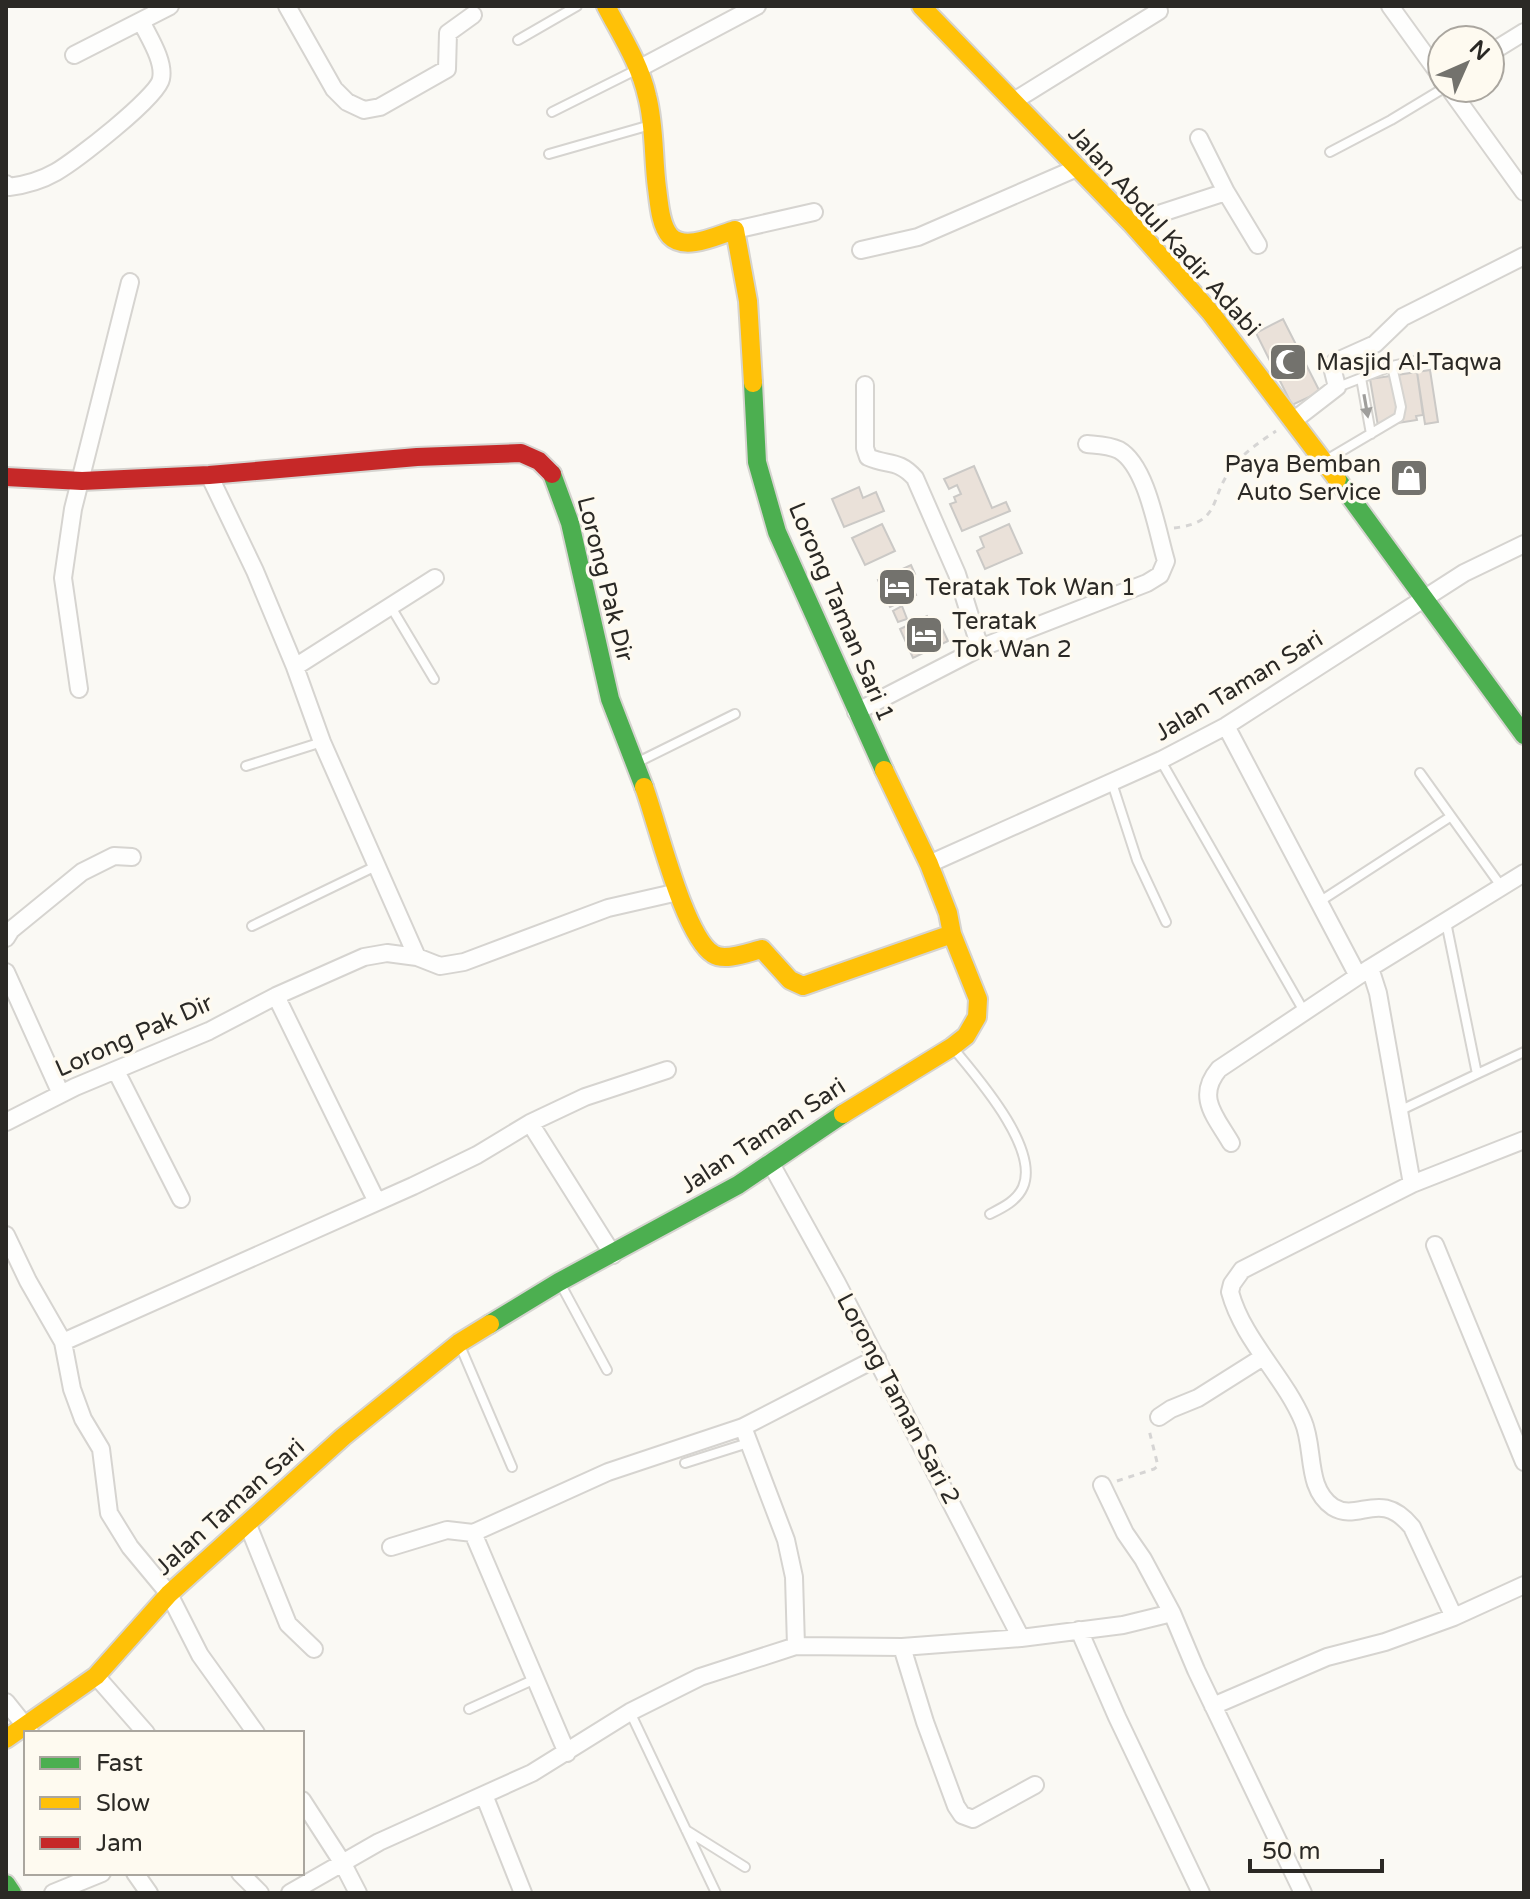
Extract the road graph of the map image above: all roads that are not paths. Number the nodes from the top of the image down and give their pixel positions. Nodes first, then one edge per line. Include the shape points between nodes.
1 (170, 6) edge
2 (287, 6) edge
3 (577, 6) edge
4 (606, 6) edge
5 (757, 6) edge
6 (921, 6) edge
7 (1390, 6) edge
8 (1159, 11) dead end
9 (473, 15) dead end
10 (141, 21) junction
11 (1524, 32) edge
12 (518, 40) dead end
13 (1506, 43) edge
14 (74, 55) dead end
15 (1426, 56) edge
16 (640, 68) junction
17 (1426, 100) edge
18 (1014, 101) junction
19 (1458, 104) edge
20 (552, 112) dead end
21 (651, 125) junction
22 (1199, 138) dead end
23 (1330, 152) dead end
24 (549, 154) dead end
25 (1077, 168) junction
26 (6, 184) edge
27 (1226, 192) junction
28 (1524, 192) edge
29 (814, 212) dead end
30 (1131, 223) junction
31 (735, 230) junction
32 (1258, 245) dead end
33 (861, 250) dead end
34 (1524, 256) edge
35 (130, 282) dead end
36 (1414, 361) dead end
37 (1392, 366) junction
38 (1361, 378) junction
39 (865, 385) dead end
40 (1337, 387) junction
41 (1293, 421) junction
42 (1371, 434) junction
43 (1087, 444) dead end
44 (1324, 461) junction
45 (209, 475) junction
46 (6, 477) edge
47 (82, 481) junction
48 (1524, 544) edge
49 (435, 578) dead end
50 (1424, 599) junction
51 (390, 606) junction
52 (980, 648) junction
53 (295, 667) junction
54 (434, 679) dead end
55 (79, 689) dead end
56 (856, 712) junction
57 (735, 714) dead end
58 (1226, 726) junction
59 (1524, 735) edge
60 (322, 742) junction
61 (1161, 760) junction
62 (635, 764) junction
63 (246, 766) dead end
64 (1420, 773) dead end
65 (1111, 782) junction
66 (1450, 817) junction
67 (132, 857) dead end
68 (929, 864) junction
69 (376, 866) junction
70 (1524, 873) edge
71 (1501, 886) junction
72 (678, 892) junction
73 (1319, 902) junction
74 (1166, 922) dead end
75 (1446, 922) junction
76 (252, 926) dead end
77 (952, 934) junction
78 (6, 938) edge
79 (417, 957) junction
80 (6, 972) edge
81 (1364, 972) junction
82 (276, 996) junction
83 (1305, 1013) junction
84 (952, 1047) junction
85 (1524, 1052) edge
86 (667, 1070) dead end
87 (116, 1071) junction
88 (1477, 1074) junction
89 (61, 1094) junction
90 (1399, 1111) junction
91 (6, 1122) edge
92 (530, 1123) junction
93 (1524, 1140) edge
94 (1231, 1143) dead end
95 (770, 1162) junction
96 (1412, 1184) junction
97 (181, 1199) dead end
98 (377, 1202) junction
99 (990, 1214) dead end
100 (6, 1235) edge
101 (1435, 1245) dead end
102 (613, 1255) junction
103 (559, 1282) junction
104 (63, 1342) junction
105 (459, 1343) junction
106 (1263, 1357) junction
107 (877, 1358) junction
108 (607, 1370) dead end
109 (1159, 1417) road end
110 (745, 1435) junction
111 (1524, 1462) edge
112 (685, 1463) dead end
113 (512, 1467) dead end
114 (1102, 1485) road end
115 (248, 1525) junction
116 (473, 1533) junction
117 (391, 1547) dead end
118 (1524, 1585) edge
119 (169, 1594) junction
120 (1172, 1613) junction
121 (1454, 1617) junction
122 (1079, 1630) junction
123 (1021, 1638) junction
124 (796, 1646) junction
125 (902, 1647) junction
126 (314, 1649) dead end
127 (96, 1676) junction
128 (535, 1679) junction
129 (6, 1702) edge
130 (1213, 1706) junction
131 (469, 1709) dead end
132 (630, 1712) junction
133 (29, 1729) edge
134 (144, 1731) edge
135 (255, 1731) edge
136 (567, 1753) junction
137 (1035, 1785) dead end
138 (484, 1795) junction
139 (304, 1803) edge
140 (686, 1829) junction
141 (342, 1862) junction
142 (745, 1867) dead end
143 (97, 1875) edge
144 (136, 1875) edge
145 (242, 1875) edge
146 (6, 1884) edge
147 (12, 1893) edge
148 (53, 1893) edge
149 (149, 1893) edge
150 (260, 1893) edge
151 (292, 1893) edge
152 (358, 1893) edge
153 (523, 1893) edge
154 (716, 1893) edge
155 (1201, 1893) edge
156 (1303, 1893) edge

1 - 10 street
2 - 9 street via 334,89 364,110 380,107 447,69 448,33
3 - 12 lane
4 - 16 street
5 - 16 street
6 - 18 street, Jalan Abdul Kadir Adabi
7 - 15 street
8 - 18 street
10 - 14 street
10 - 26 street via 162,79 150,97 55,173 22,186
11 - 13 street
16 - 20 lane
16 - 21 street
17 - 23 lane
18 - 25 street, Jalan Abdul Kadir Adabi
19 - 28 street
21 - 24 lane
21 - 31 street via 659,202 669,235 686,243
22 - 27 street
25 - 30 street, Jalan Abdul Kadir Adabi
25 - 33 street via 918,237
27 - 30 street
27 - 32 street
29 - 31 street
30 - 41 street, Jalan Abdul Kadir Adabi via 1211,313
31 - 56 street, Lorong Taman Sari 1 via 748,301 757,462 777,532
34 - 40 street via 1403,317 1375,344 1335,362
35 - 47 street
36 - 37 lane
37 - 38 lane
37 - 42 lane via 1399,417
38 - 40 lane
38 -> 42 lane
39 - 52 street via 868,457 895,462 915,478 957,574
40 - 41 street
41 - 44 street, Jalan Abdul Kadir Adabi
42 - 44 lane
43 - 52 street via 1106,445 1133,462 1166,561 1160,575
44 - 50 street, Jalan Abdul Kadir Adabi
45 - 47 street, Lorong Pak Dir
45 - 53 street
45 - 62 street, Lorong Pak Dir via 447,456 521,453 539,461 554,476 570,523 610,699
46 - 47 street, Lorong Pak Dir
47 - 55 street via 63,578
48 - 50 street, Jalan Taman Sari
49 - 51 street
50 - 58 street, Jalan Taman Sari
50 - 59 street, Jalan Abdul Kadir Adabi
51 - 53 street
51 - 54 lane
52 - 56 street
53 - 60 street
56 - 68 street, Lorong Taman Sari 1
57 - 62 lane
58 - 61 street, Jalan Taman Sari
58 - 73 street
60 - 63 lane
60 - 69 street
61 - 65 street, Jalan Taman Sari
61 - 83 lane
62 - 72 street, Lorong Pak Dir
64 - 66 lane
65 - 68 street, Jalan Taman Sari
65 - 74 lane via 1137,860
66 - 71 lane
66 - 73 lane
67 - 78 street via 114,856 82,872
68 - 77 street, Jalan Taman Sari
69 - 76 lane
69 - 79 street
70 - 71 street
71 - 75 street
72 - 77 street, Lorong Pak Dir via 712,954 762,949 793,985 817,983
72 - 79 street, Lorong Pak Dir via 608,908 464,962 440,966
73 - 81 street
75 - 81 street
75 - 88 lane
77 - 84 street, Jalan Taman Sari via 978,999 977,1017
79 - 82 street, Lorong Pak Dir via 364,957
80 - 89 street
81 - 83 street
81 - 90 street via 1378,993
82 - 87 street, Lorong Pak Dir
82 - 98 street
83 - 94 street via 1237,1055 1209,1083 1210,1105
84 - 95 street, Jalan Taman Sari
84 - 99 lane via 1004,1113 1025,1170 1023,1188
85 - 88 lane
86 - 92 street via 585,1097
87 - 89 street, Lorong Pak Dir
87 - 97 street
88 - 90 lane
89 - 91 street, Lorong Pak Dir
90 - 96 street
92 - 98 street via 477,1155
92 - 102 street
93 - 96 street
95 - 102 street, Jalan Taman Sari
95 - 107 street, Lorong Taman Sari 2
96 - 106 street via 1236,1276 1230,1292 1233,1302
98 - 104 street
100 - 104 street
101 - 111 street
102 - 103 street, Jalan Taman Sari
103 - 105 street, Jalan Taman Sari
103 - 108 lane
104 - 119 street via 72,1389 101,1449 109,1513
105 - 113 lane
105 - 115 street, Jalan Taman Sari via 343,1437
106 - 109 street
106 - 121 street via 1305,1424 1314,1474 1326,1500 1336,1509 1380,1506 1404,1518
107 - 110 street
107 - 123 street, Lorong Taman Sari 2
110 - 112 lane
110 - 116 street via 608,1472
110 - 124 street via 786,1540 794,1577
114 - 120 street
115 - 119 street, Jalan Taman Sari
115 - 126 street via 288,1624
116 - 117 street via 447,1530
116 - 128 street
118 - 121 street
119 - 127 street, Jalan Taman Sari
119 - 135 street via 200,1655
120 - 122 street
120 - 130 street
121 - 130 street via 1327,1657
122 - 123 street
122 - 155 street
123 - 125 street
124 - 125 street
124 - 132 street via 700,1677
125 - 137 street via 962,1815 973,1819
127 - 133 street, Jalan Taman Sari
127 - 134 street
128 - 131 lane
128 - 136 street
129 - 133 street
130 - 156 street
132 - 136 street
132 - 140 lane
136 - 138 street
138 - 141 street
138 - 153 street
139 - 141 street
140 - 142 lane
140 - 154 lane
141 - 151 street
141 - 152 street
143 - 148 street
144 - 149 street
145 - 150 street
146 - 147 street

